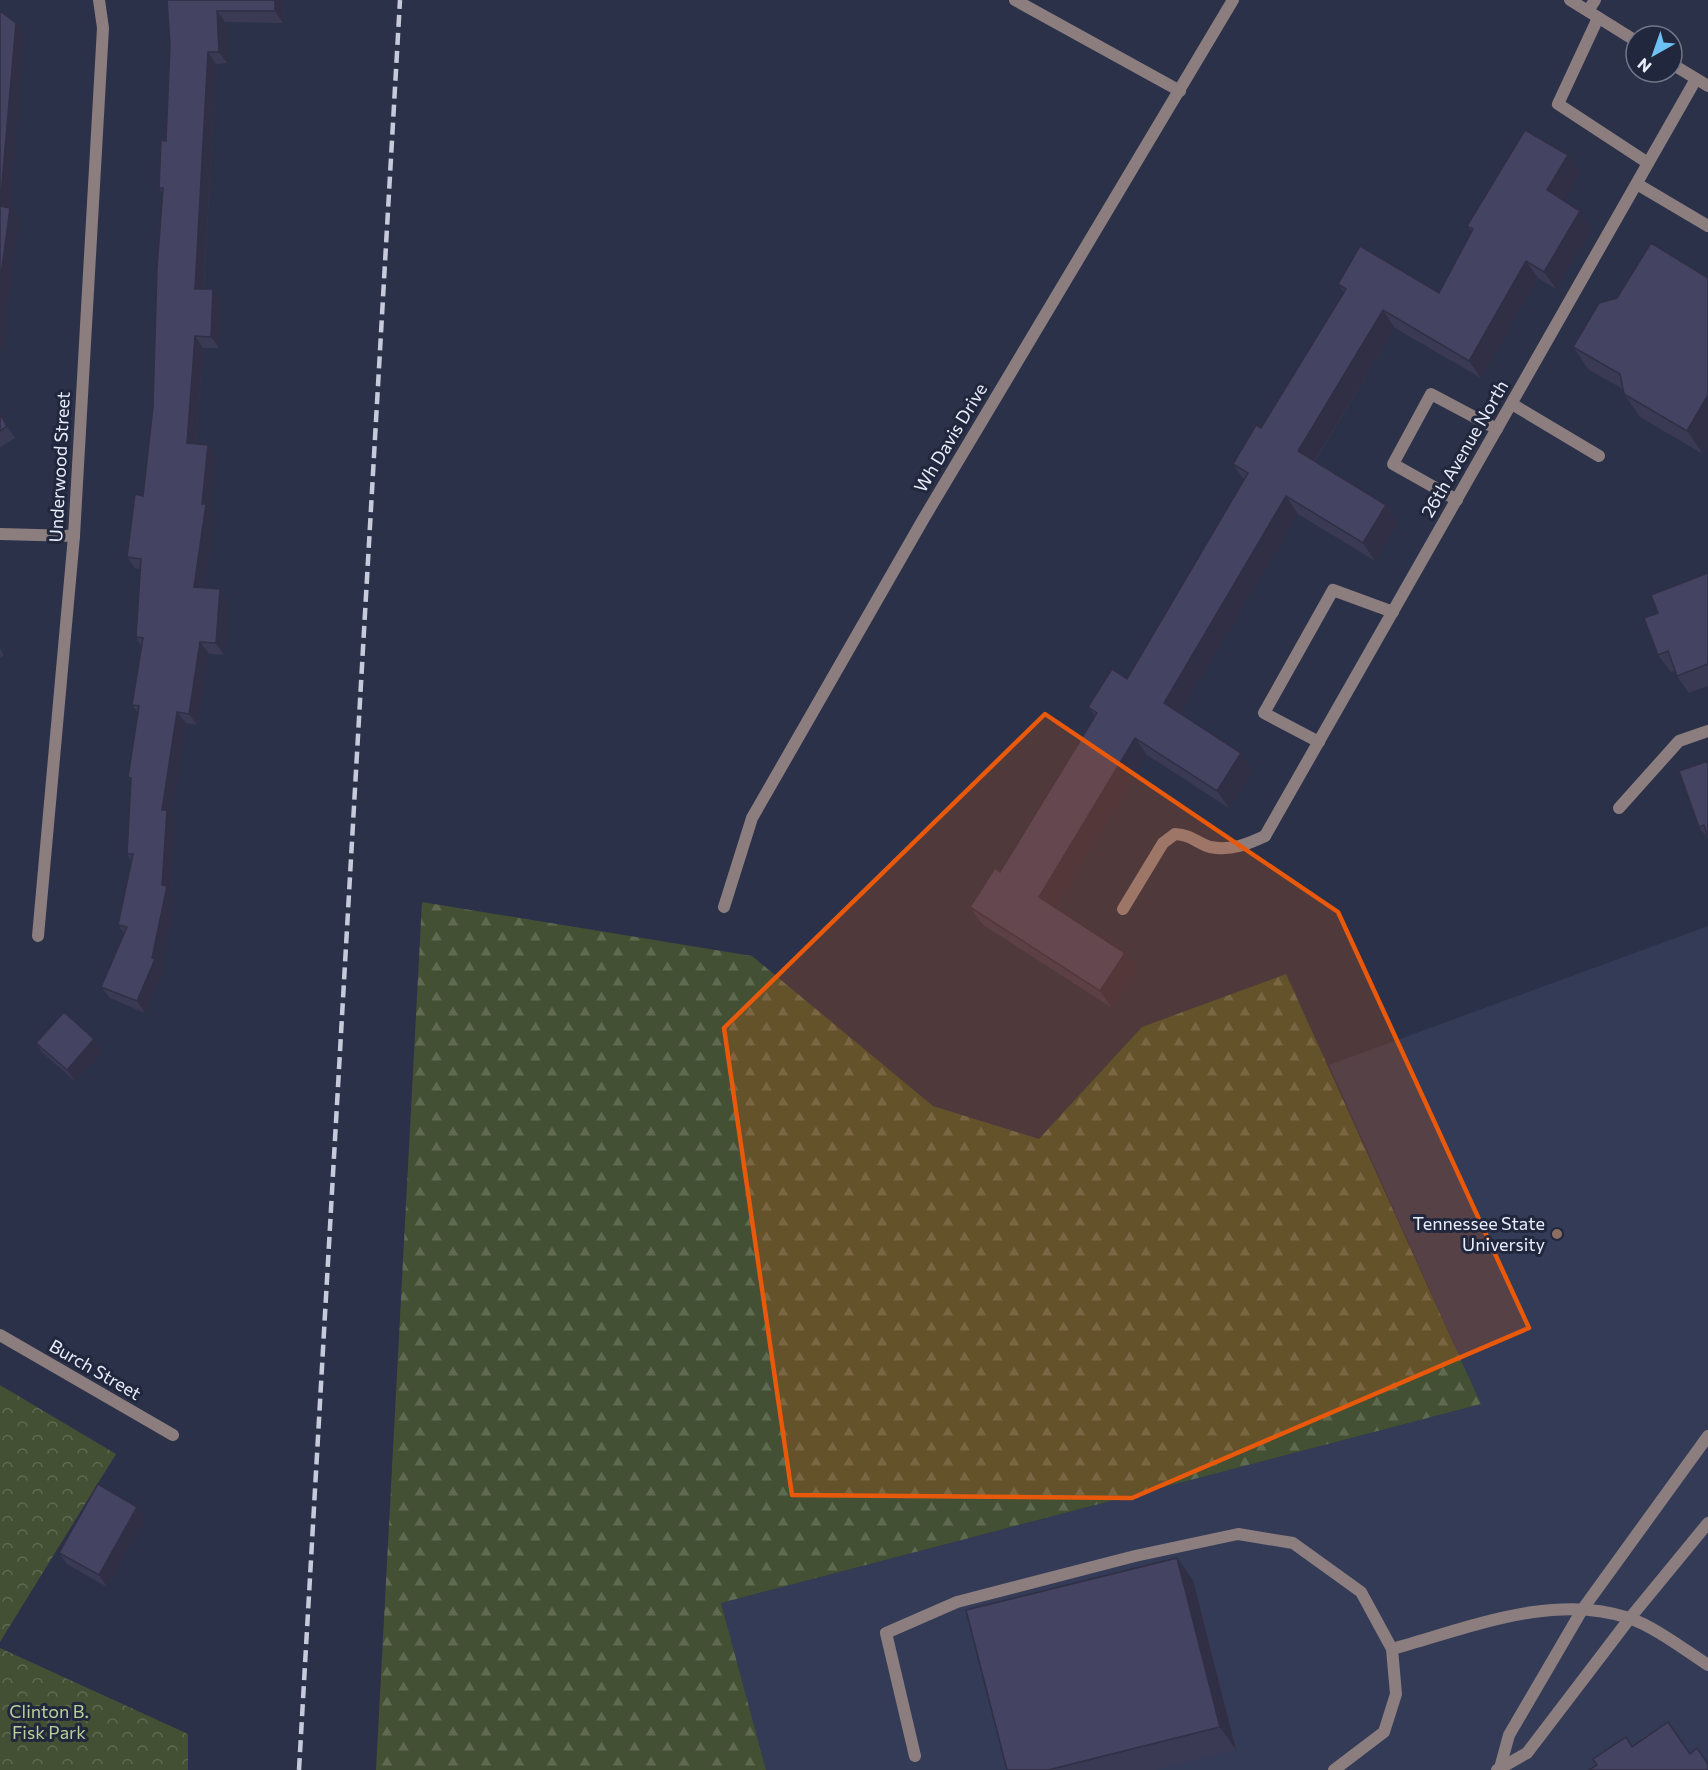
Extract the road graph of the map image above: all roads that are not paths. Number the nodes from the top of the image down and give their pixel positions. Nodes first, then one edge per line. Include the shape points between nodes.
1 (99, 0) edge
2 (1015, 0) edge
3 (1233, 0) edge
4 (1570, 0) edge
5 (1595, 0) edge
6 (1593, 14) junction
7 (1624, 33) edge
8 (1684, 72) edge
9 (1696, 79) junction
10 (1708, 86) edge
11 (1180, 91) junction
12 (1648, 164) junction
13 (1636, 184) junction
14 (1708, 226) edge
15 (1512, 404) junction
16 (1497, 429) junction
17 (1599, 456) dead end
18 (1457, 500) junction
19 (0, 534) edge
20 (74, 536) junction
21 (1393, 612) junction
22 (1708, 731) edge
23 (1319, 742) junction
24 (1619, 808) dead end
25 (724, 907) dead end
26 (1123, 909) dead end
27 (38, 936) dead end
28 (0, 1335) edge
29 (173, 1435) dead end
30 (1708, 1436) edge
31 (1708, 1523) edge
32 (1582, 1610) junction
33 (1630, 1618) junction
34 (1392, 1648) junction
35 (1708, 1665) edge
36 (915, 1756) dead end
37 (1498, 1769) edge
38 (1334, 1770) edge

1 - 20 street, Underwood Street via 103,28
2 - 11 street
3 - 11 street, Wh Davis Drive
4 - 6 street
5 - 6 street
6 - 7 street
6 - 12 street via 1558,104
8 - 9 street
9 - 10 street
9 - 12 street, 26th Avenue North
11 - 25 street, Wh Davis Drive via 924,518 752,818
12 - 13 street, 26th Avenue North
13 - 14 street
13 - 15 street, 26th Avenue North
15 - 16 street, 26th Avenue North
15 - 17 street
16 - 18 street, 26th Avenue North
16 - 18 street via 1431,394 1393,464
18 - 21 street, 26th Avenue North
19 - 20 street
20 - 27 street, Underwood Street
21 - 23 street, 26th Avenue North
21 - 23 street via 1333,590 1264,713
22 - 24 street via 1679,741
23 - 26 street, 26th Avenue North via 1266,836 1241,848 1210,846 1190,835 1175,834 1162,843
28 - 29 street, Burch Street
30 - 32 street
31 - 33 street
32 - 33 street
32 - 34 street via 1526,1613
32 - 37 street via 1509,1735
33 - 35 street
33 - 37 street via 1527,1754
34 - 36 street via 1360,1592 1293,1543 1238,1534 1135,1556 957,1602 886,1633
34 - 38 street via 1396,1694 1384,1732

